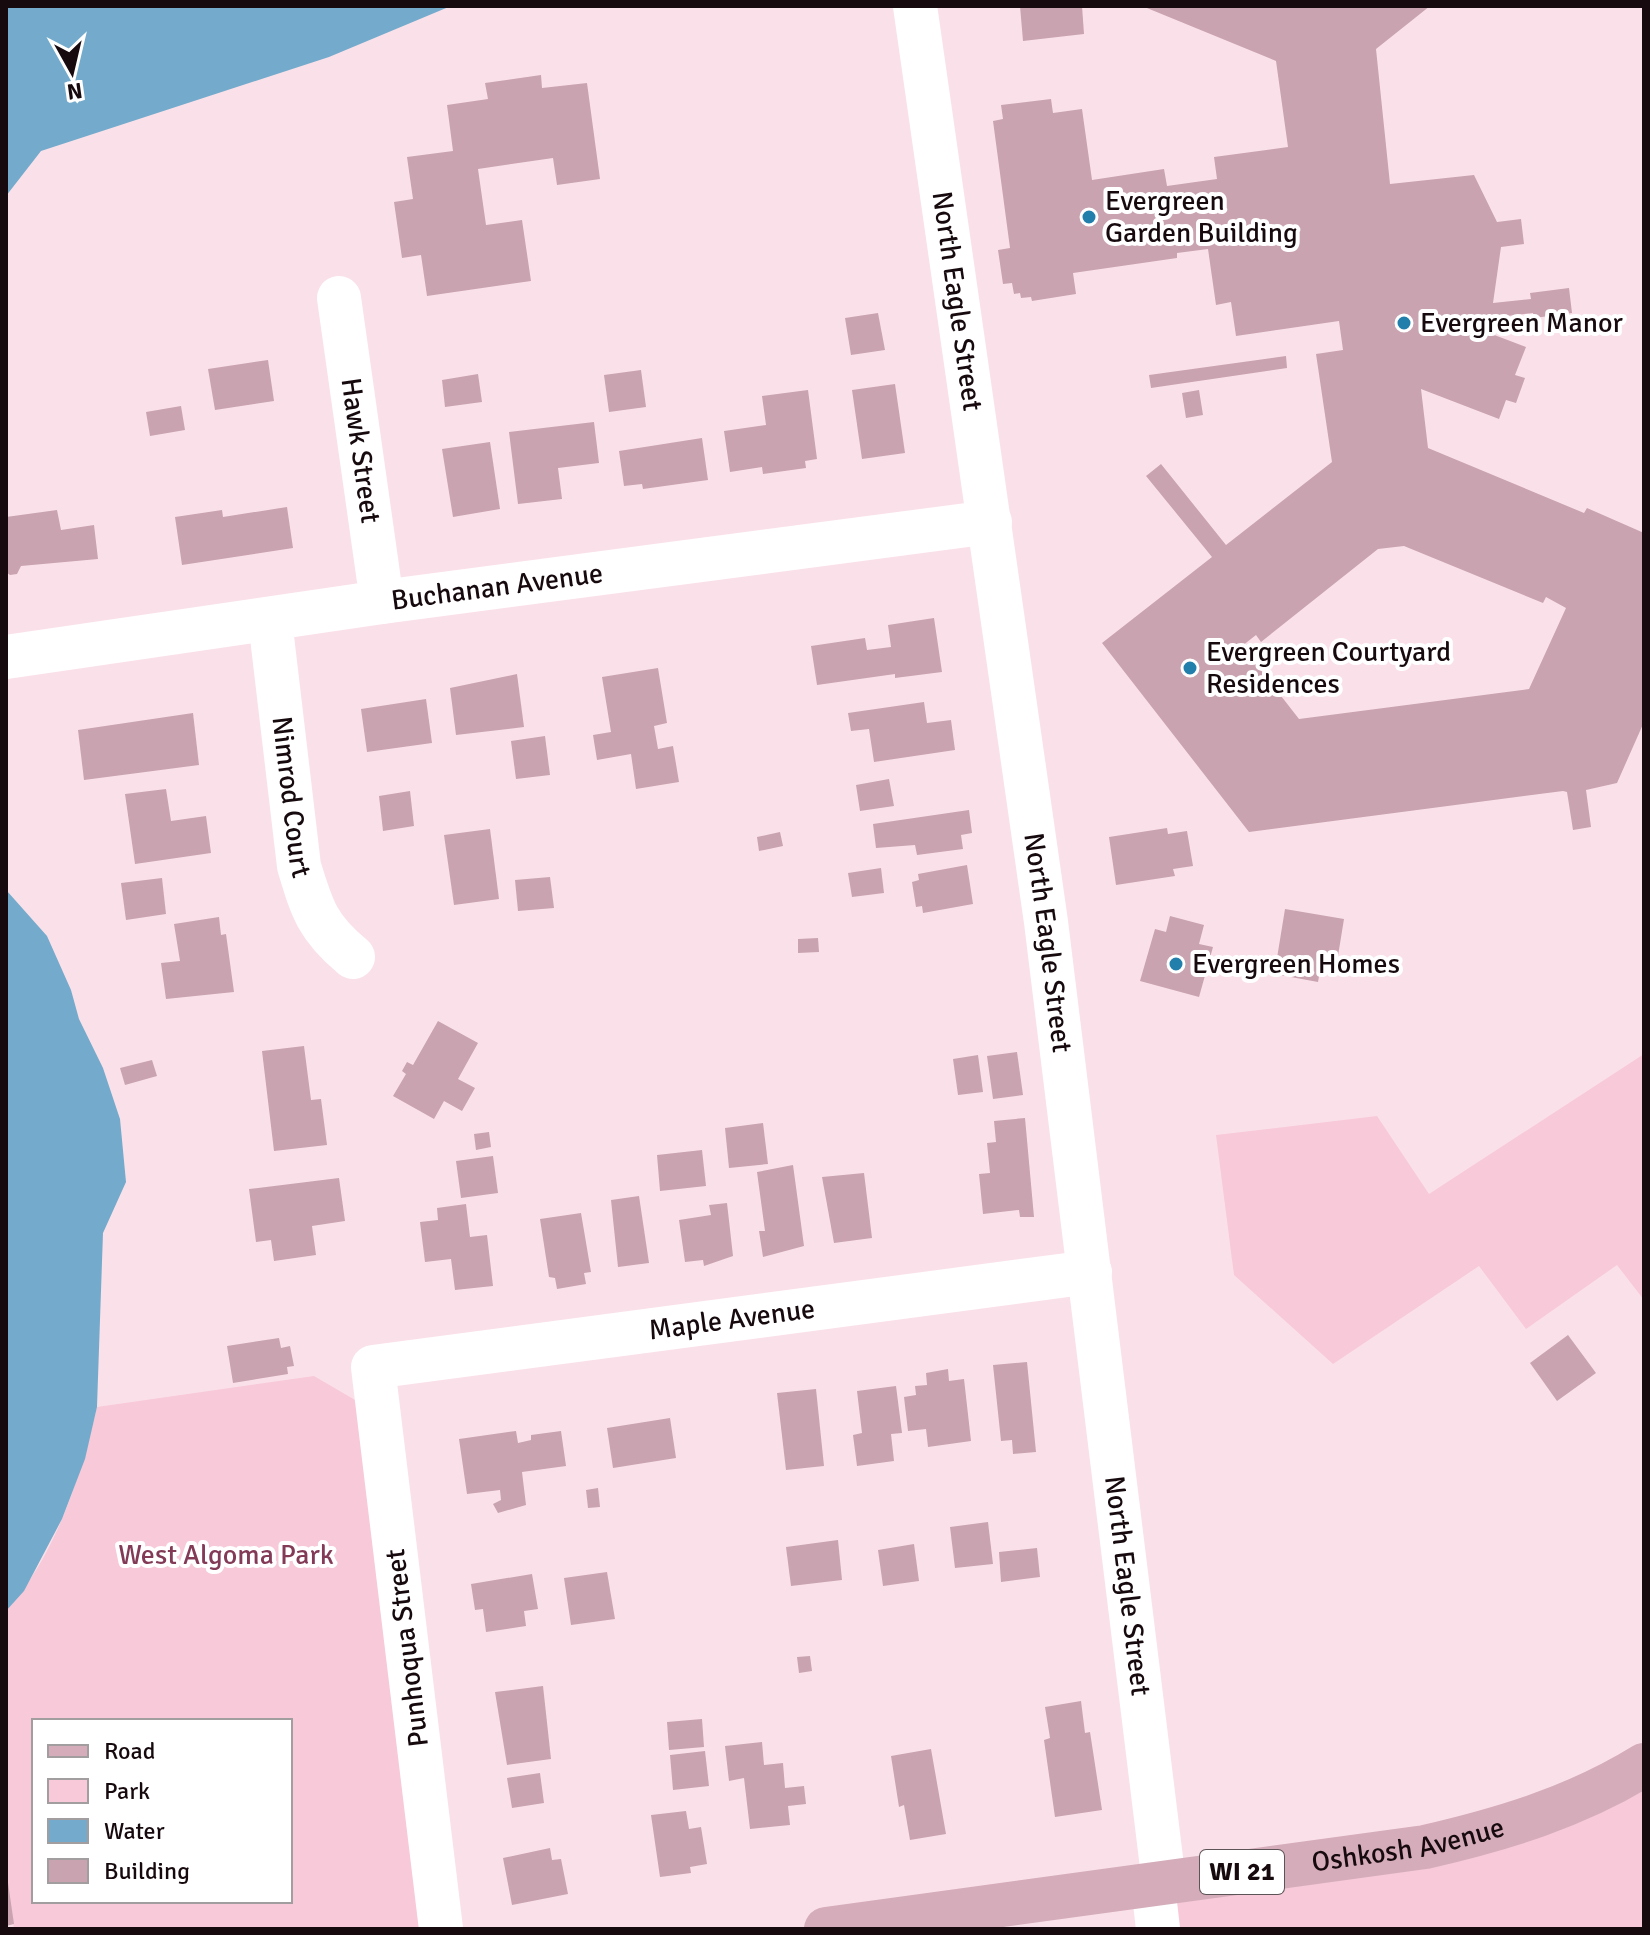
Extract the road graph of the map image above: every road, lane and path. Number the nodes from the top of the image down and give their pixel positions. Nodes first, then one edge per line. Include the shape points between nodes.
1 (915, 6) edge
2 (339, 298) dead end
3 (990, 522) junction
4 (382, 602) junction
5 (270, 620) junction
6 (6, 657) edge
7 (353, 957) dead end
8 (1090, 1272) junction
9 (373, 1367) joint
10 (1644, 1765) edge
11 (1158, 1884) junction
12 (441, 1929) edge
13 (826, 1929) edge
14 (1158, 1929) edge

1 - 3 street, North Eagle Street
2 - 4 street, Hawk Street
3 - 4 street, Buchanan Avenue
3 - 8 street, North Eagle Street
4 - 5 street, Buchanan Avenue
5 - 6 street, Buchanan Avenue
5 - 7 street, Nimrod Court via 299,866 326,935
8 - 9 street, Maple Avenue
8 - 11 street, North Eagle Street
9 - 12 street, Punhoqua Street
10 - 11 main road, Oshkosh Avenue / WI 21 via 1544,1814 1490,1832 1425,1847
11 - 13 main road, Oshkosh Avenue / WI 21
11 - 14 street, North Eagle Street

